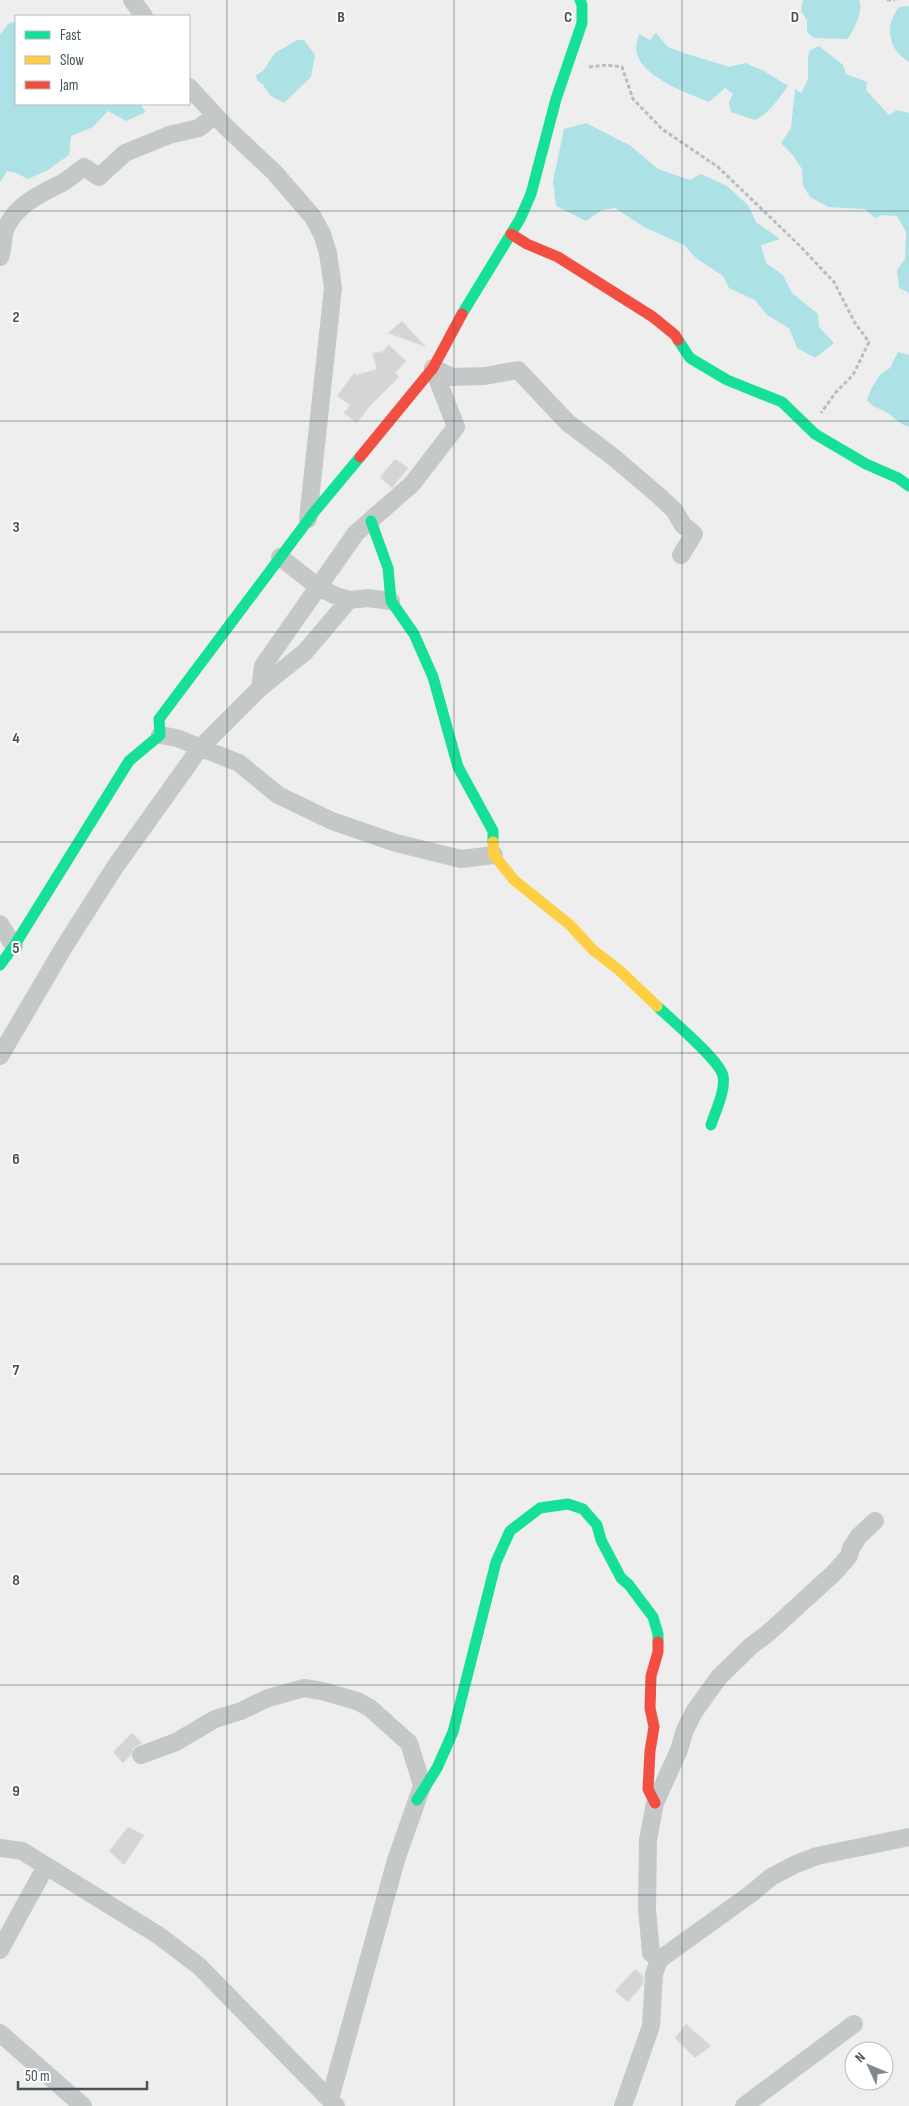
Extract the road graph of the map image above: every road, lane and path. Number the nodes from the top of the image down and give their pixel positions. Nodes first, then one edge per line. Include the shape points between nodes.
1 (132, 0) edge
2 (580, 0) edge
3 (887, 0) edge
4 (895, 0) edge
5 (143, 15) edge
6 (562, 82) junction
7 (190, 88) edge
8 (215, 114) junction
9 (511, 234) junction
10 (0, 257) edge
11 (433, 368) junction
12 (816, 434) junction
13 (909, 486) edge
14 (308, 520) junction
15 (371, 521) junction
16 (681, 555) dead end
17 (280, 558) junction
18 (318, 587) junction
19 (349, 600) junction
20 (391, 602) junction
21 (260, 688) junction
22 (160, 735) junction
23 (200, 748) junction
24 (494, 855) junction
25 (0, 924) edge
26 (14, 946) junction
27 (0, 965) edge
28 (0, 1056) edge
29 (710, 1125) dead end
30 (875, 1521) dead end
31 (142, 1755) dead end
32 (417, 1800) junction
33 (655, 1803) junction
34 (909, 1837) edge
35 (0, 1848) edge
36 (46, 1866) junction
37 (0, 1950) edge
38 (659, 1960) junction
39 (854, 2024) dead end
40 (0, 2033) edge
41 (333, 2102) edge
42 (83, 2106) edge
43 (623, 2106) edge
44 (744, 2106) edge

1 - 5 street
2 - 6 street via 582,23
3 - 4 path
6 - 9 street via 531,194
6 - 12 path via 574,69 607,65 622,67 633,99 662,129 718,166 834,282 855,323 869,342 853,375 814,421
7 - 8 street
8 - 10 street via 199,128 169,135 125,153 98,177 84,167 33,197 18,210 5,230
8 - 14 street via 274,172 313,217 328,253 332,288
9 - 11 street
9 - 12 street via 558,257 652,317 675,335 690,358 727,380 782,402
11 - 14 street
11 - 15 street via 456,427 412,484
11 - 16 street via 452,377 518,370 568,424 612,456 674,510 683,525 694,534
12 - 13 street
14 - 17 street
15 - 18 street via 356,533
15 - 20 street via 388,568
17 - 18 street
17 - 22 street via 159,719
18 - 19 street
18 - 21 street via 263,666
19 - 20 street via 368,598
19 - 21 street via 306,652
20 - 24 street via 414,634 433,678 458,767 492,831
21 - 23 street
22 - 23 street
22 - 26 street via 129,761
23 - 24 street via 239,763 278,795 332,822 396,843 461,859
23 - 28 street via 115,867
24 - 29 street via 514,880 563,919 713,1060 723,1076 721,1096
25 - 26 street
26 - 27 street
30 - 33 street via 859,1536 849,1556 834,1573 719,1677 685,1730
31 - 32 street via 176,1742 215,1719 268,1698 295,1689 322,1691 364,1704 409,1743 422,1785
32 - 33 street via 438,1768 453,1732 496,1562 510,1531 540,1508 568,1504 583,1509 597,1525 601,1540 621,1578 653,1617 658,1634 658,1652 651,1676 650,1708 654,1726 648,1789
32 - 41 street via 396,1860
33 - 38 street via 648,1840 647,1909 652,1952
34 - 38 street via 817,1856 796,1864 771,1877
35 - 36 street via 22,1851
36 - 37 street
36 - 41 street via 158,1935 199,1966
38 - 43 street via 654,1974 650,2026
39 - 44 street
40 - 42 street

